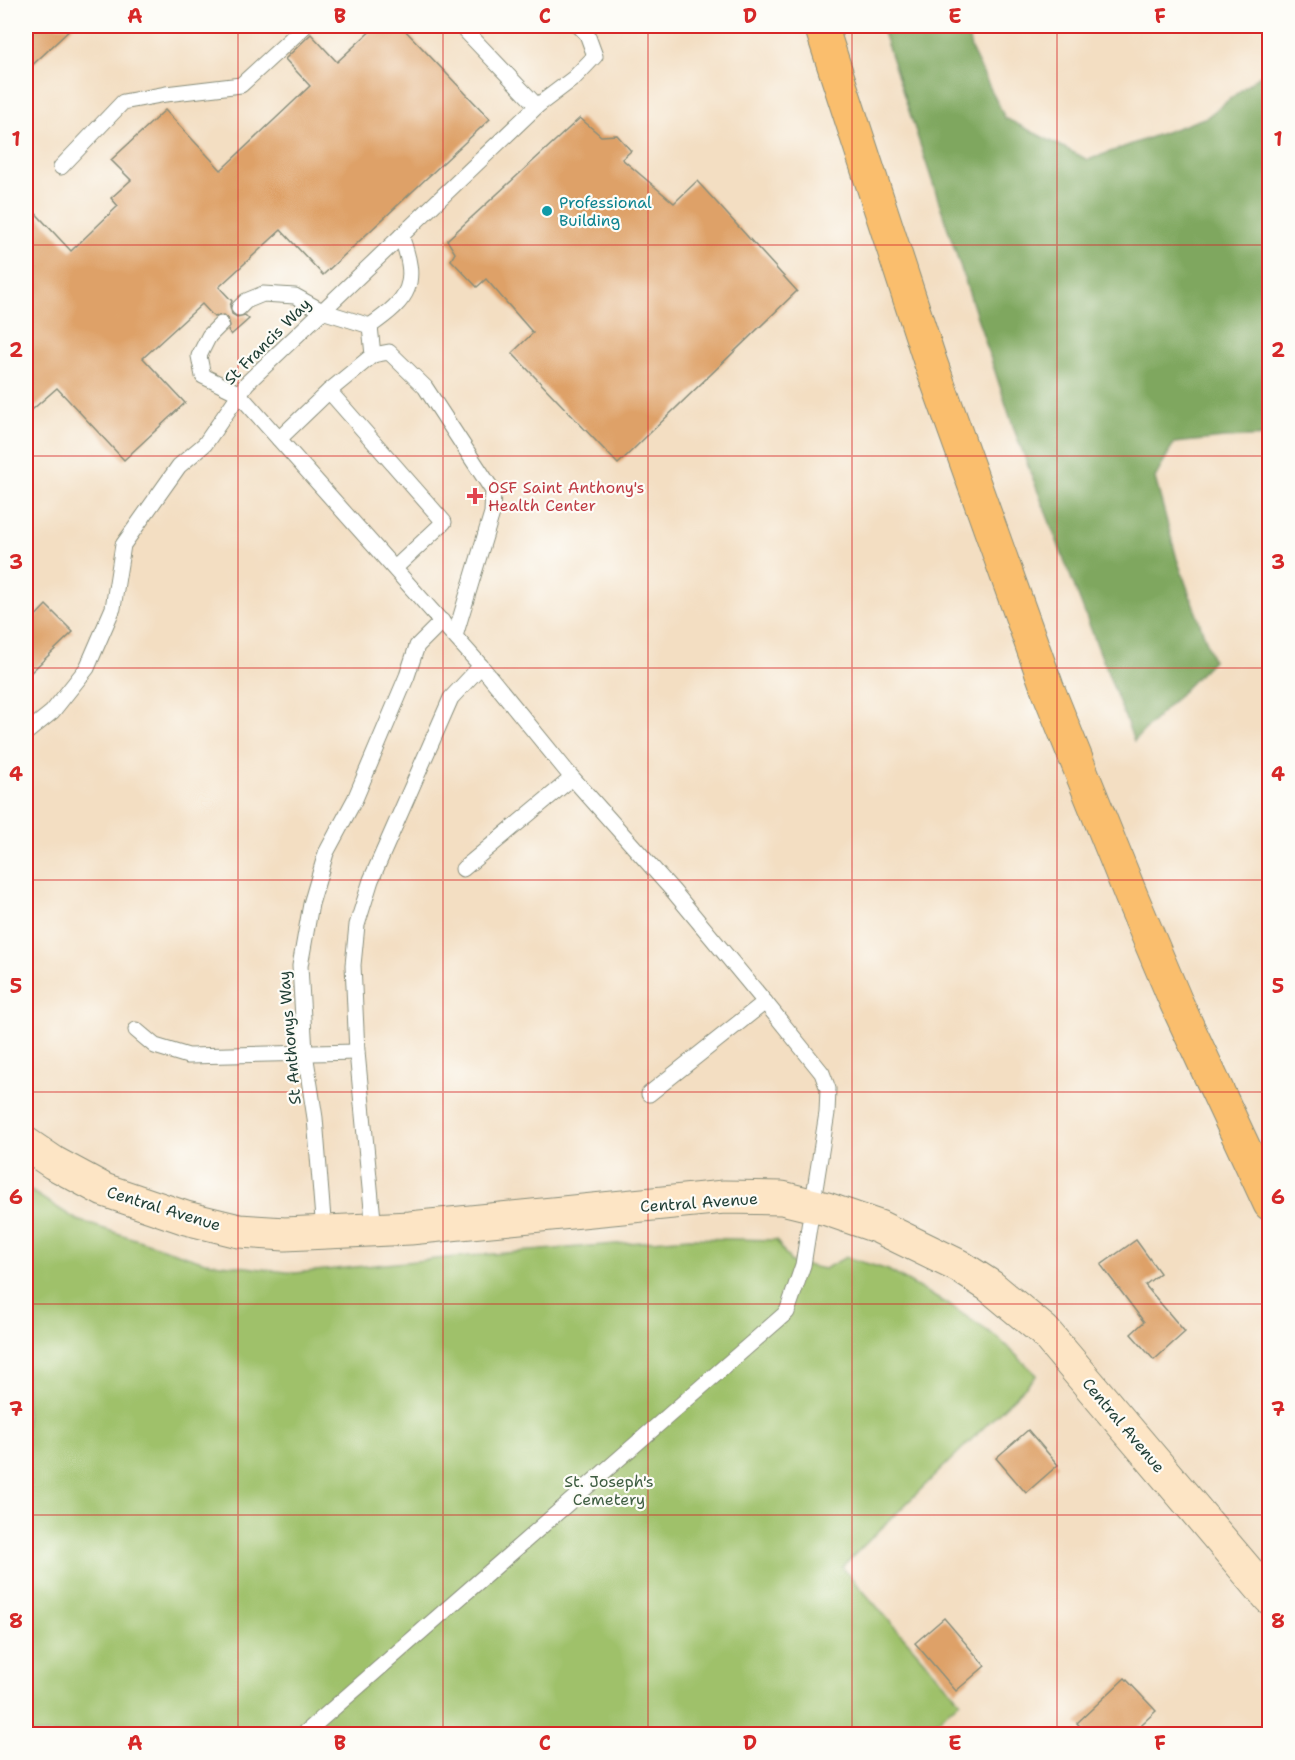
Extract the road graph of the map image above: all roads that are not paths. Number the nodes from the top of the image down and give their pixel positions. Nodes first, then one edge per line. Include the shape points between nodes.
1 (305, 26) edge
2 (461, 26) edge
3 (579, 26) edge
4 (821, 26) edge
5 (537, 106) junction
6 (61, 167) dead end
7 (401, 236) junction
8 (239, 308) dead end
9 (322, 311) junction
10 (221, 324) dead end
11 (370, 326) junction
12 (373, 355) junction
13 (329, 391) junction
14 (238, 393) junction
15 (279, 440) junction
16 (395, 568) junction
17 (442, 621) junction
18 (455, 636) junction
19 (481, 666) junction
20 (26, 733) edge
21 (572, 778) junction
22 (463, 869) dead end
23 (765, 1002) junction
24 (136, 1029) dead end
25 (357, 1052) junction
26 (305, 1053) junction
27 (649, 1094) dead end
28 (26, 1144) edge
29 (1269, 1204) edge
30 (813, 1206) junction
31 (374, 1230) junction
32 (324, 1232) junction
33 (1269, 1598) edge
34 (304, 1734) edge

1 - 6 lane via 241,85 123,102
2 - 5 lane
3 - 5 lane, St Francis Way via 587,34 595,56
4 - 29 highway via 930,362 1047,687 1171,991
5 - 7 lane, St Francis Way
7 - 9 lane, St Francis Way
7 - 11 lane via 410,260 407,291 394,309
8 - 9 lane via 263,294 295,296
9 - 11 lane
9 - 14 lane, St Francis Way
10 - 14 lane via 209,336 199,356 203,376
11 - 12 lane
12 - 13 lane
12 - 18 lane via 389,352 425,387 493,491 492,513
13 - 15 lane
13 - 16 lane via 444,522
14 - 15 lane
14 - 20 lane, St Francis Way via 205,444 179,466 123,545 113,608 87,668 52,712
15 - 16 lane
16 - 17 lane
17 - 18 lane
17 - 26 lane, St Anthonys Way via 417,646 356,799 326,853 310,904 300,966
18 - 19 lane
19 - 21 lane
19 - 25 lane via 451,698 371,880 357,925 353,965
21 - 22 lane
21 - 23 lane
23 - 27 lane
23 - 30 lane via 822,1073 828,1089
24 - 26 lane via 154,1046 188,1056
25 - 26 lane
25 - 31 lane
26 - 32 lane, St Anthonys Way via 315,1118
28 - 32 street, Central Avenue via 104,1190 186,1218 239,1231
30 - 31 street, Central Avenue via 782,1198 724,1197
30 - 33 street, Central Avenue via 879,1227 916,1244 974,1276 1013,1304 1044,1331
30 - 34 lane via 803,1265 787,1312
31 - 32 street, Central Avenue

